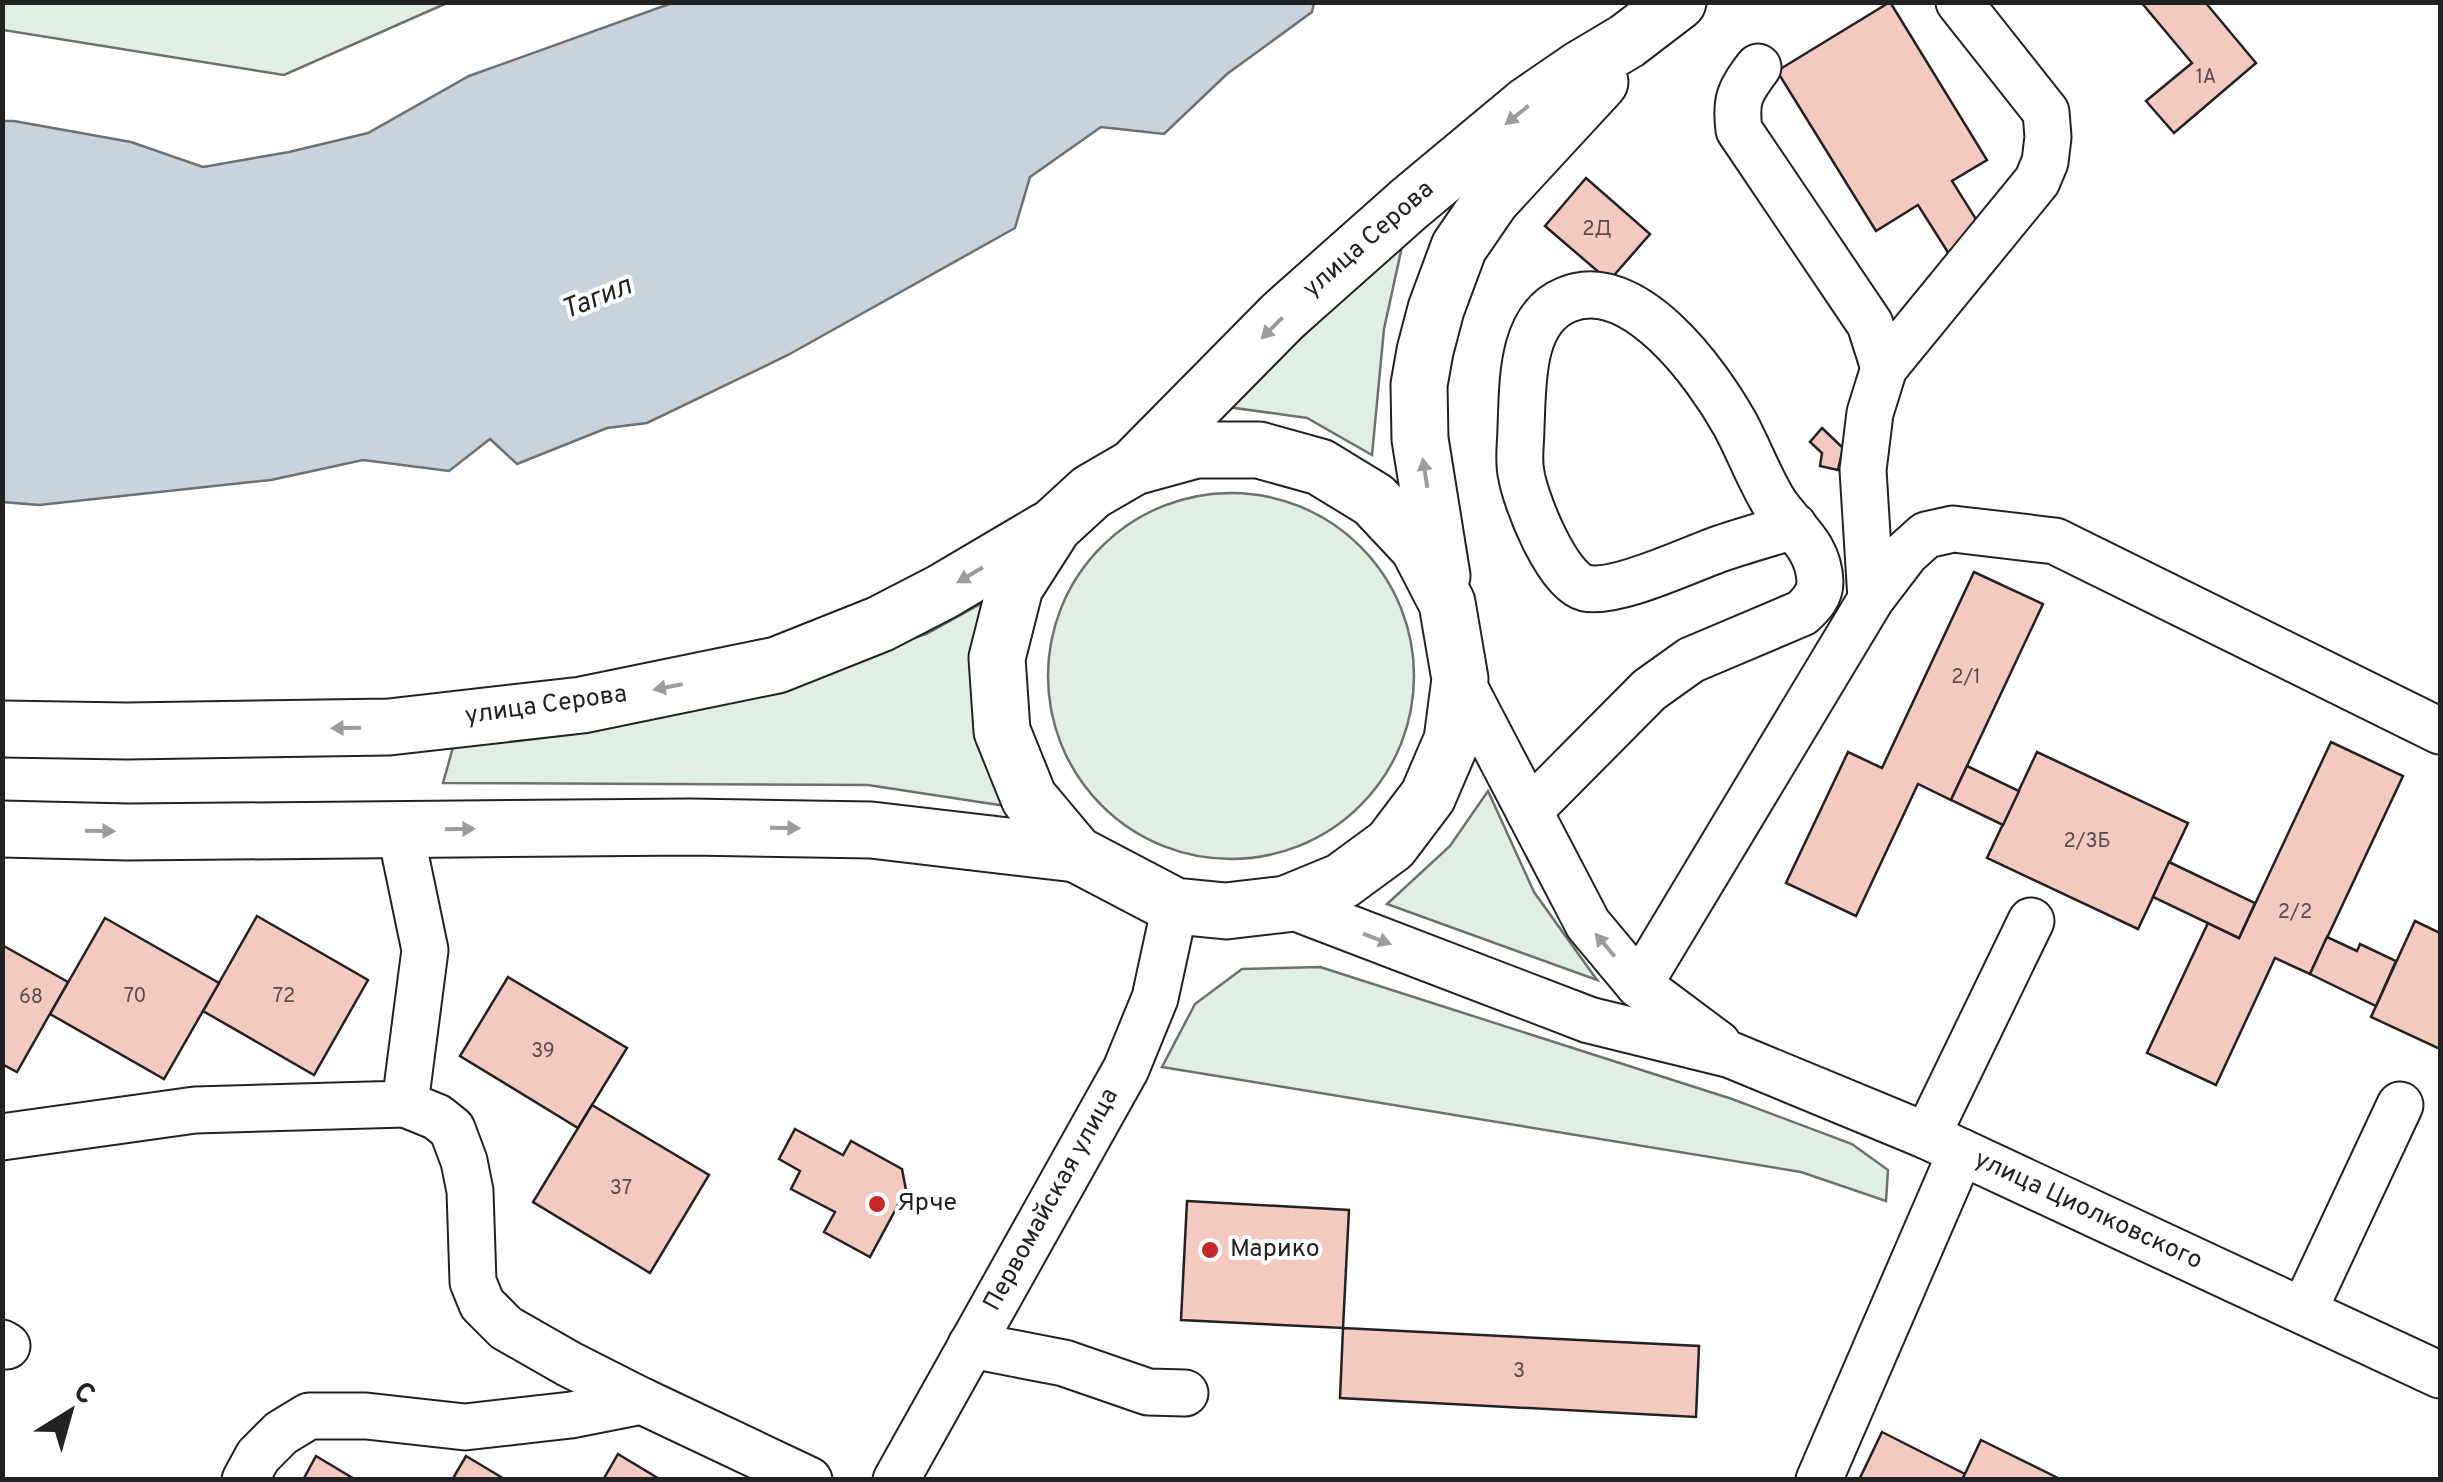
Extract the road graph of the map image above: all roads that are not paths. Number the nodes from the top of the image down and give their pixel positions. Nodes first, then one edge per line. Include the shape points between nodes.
1 (1678, 2) edge
2 (1959, 2) edge
3 (1626, 41) junction
4 (1758, 67) dead end
5 (1884, 368) junction
6 (1134, 467) junction
7 (1054, 526) junction
8 (1794, 526) junction
9 (1871, 599) junction
10 (1447, 603) junction
11 (1460, 680) junction
12 (2, 729) edge
13 (2440, 731) edge
14 (1530, 811) junction
15 (2, 829) edge
16 (400, 830) junction
17 (1076, 854) junction
18 (1286, 904) junction
19 (1175, 906) junction
20 (2031, 921) dead end
21 (1638, 985) junction
22 (1731, 1054) junction
23 (405, 1104) junction
24 (2400, 1105) dead end
25 (2, 1137) edge
26 (1944, 1144) junction
27 (2304, 1310) junction
28 (971, 1345) junction
29 (2440, 1375) edge
30 (1185, 1393) dead end
31 (642, 1402) junction
32 (245, 1480) edge
33 (809, 1480) edge
34 (896, 1480) edge
35 (1819, 1480) edge

1 - 3 main road, улица Серова
2 - 5 street via 2046,112 2045,162 2037,181
3 -> 6 main road, улица Серова via 1529,104 1408,204 1283,316
10 -> 3 main road, улица Серова via 1420,439 1419,385 1436,309 1459,247 1492,199 1606,76
4 - 5 street via 1740,91 1739,130 1870,324
5 - 9 street via 1863,470
6 - 7 main road via 1091,492
6 - 10 main road via 1196,450 1259,450 1320,467 1374,500 1418,546
7 -> 12 main road, улица Серова via 880,624 778,665 582,705 390,727
7 - 17 main road via 1015,587 997,658 1002,730 1028,798
8 - 8 street via 1773,501 1702,372 1669,338 1629,304 1598,294 1569,298 1548,310 1530,344 1522,390 1520,472 1543,538 1581,588 1603,589
8 - 14 street via 1809,543 1819,574 1815,601 1802,613 1691,660 1649,690
9 - 13 street via 1926,535 1954,529 2056,541
9 - 21 street
10 - 11 main road, улица Серова
11 - 14 street, улица Циолковского
11 - 18 main road, улица Серова via 1452,740 1428,796 1391,845 1342,881
21 -> 14 street, улица Циолковского via 1588,924
15 -> 16 main road
16 -> 17 main road via 872,830
16 - 23 street via 426,950
17 - 19 main road
18 - 19 main road, улица Серова via 1226,911
18 -> 22 street, улица Циолковского via 1589,1020
19 - 28 street, Первомайская улица via 1155,998 1126,1069
20 - 26 street
21 - 22 street, улица Циолковского
22 - 26 street, улица Циолковского
23 - 25 street via 196,1110
23 - 31 street via 437,1117 458,1144 470,1191 473,1282 482,1304 506,1328
24 - 27 street
26 - 27 street, улица Циолковского
26 - 35 street
27 - 29 street, улица Циолковского
28 - 30 street via 1064,1363 1148,1392
28 - 34 street, Первомайская улица
31 - 32 street via 465,1427 308,1416 280,1433
31 - 33 street

